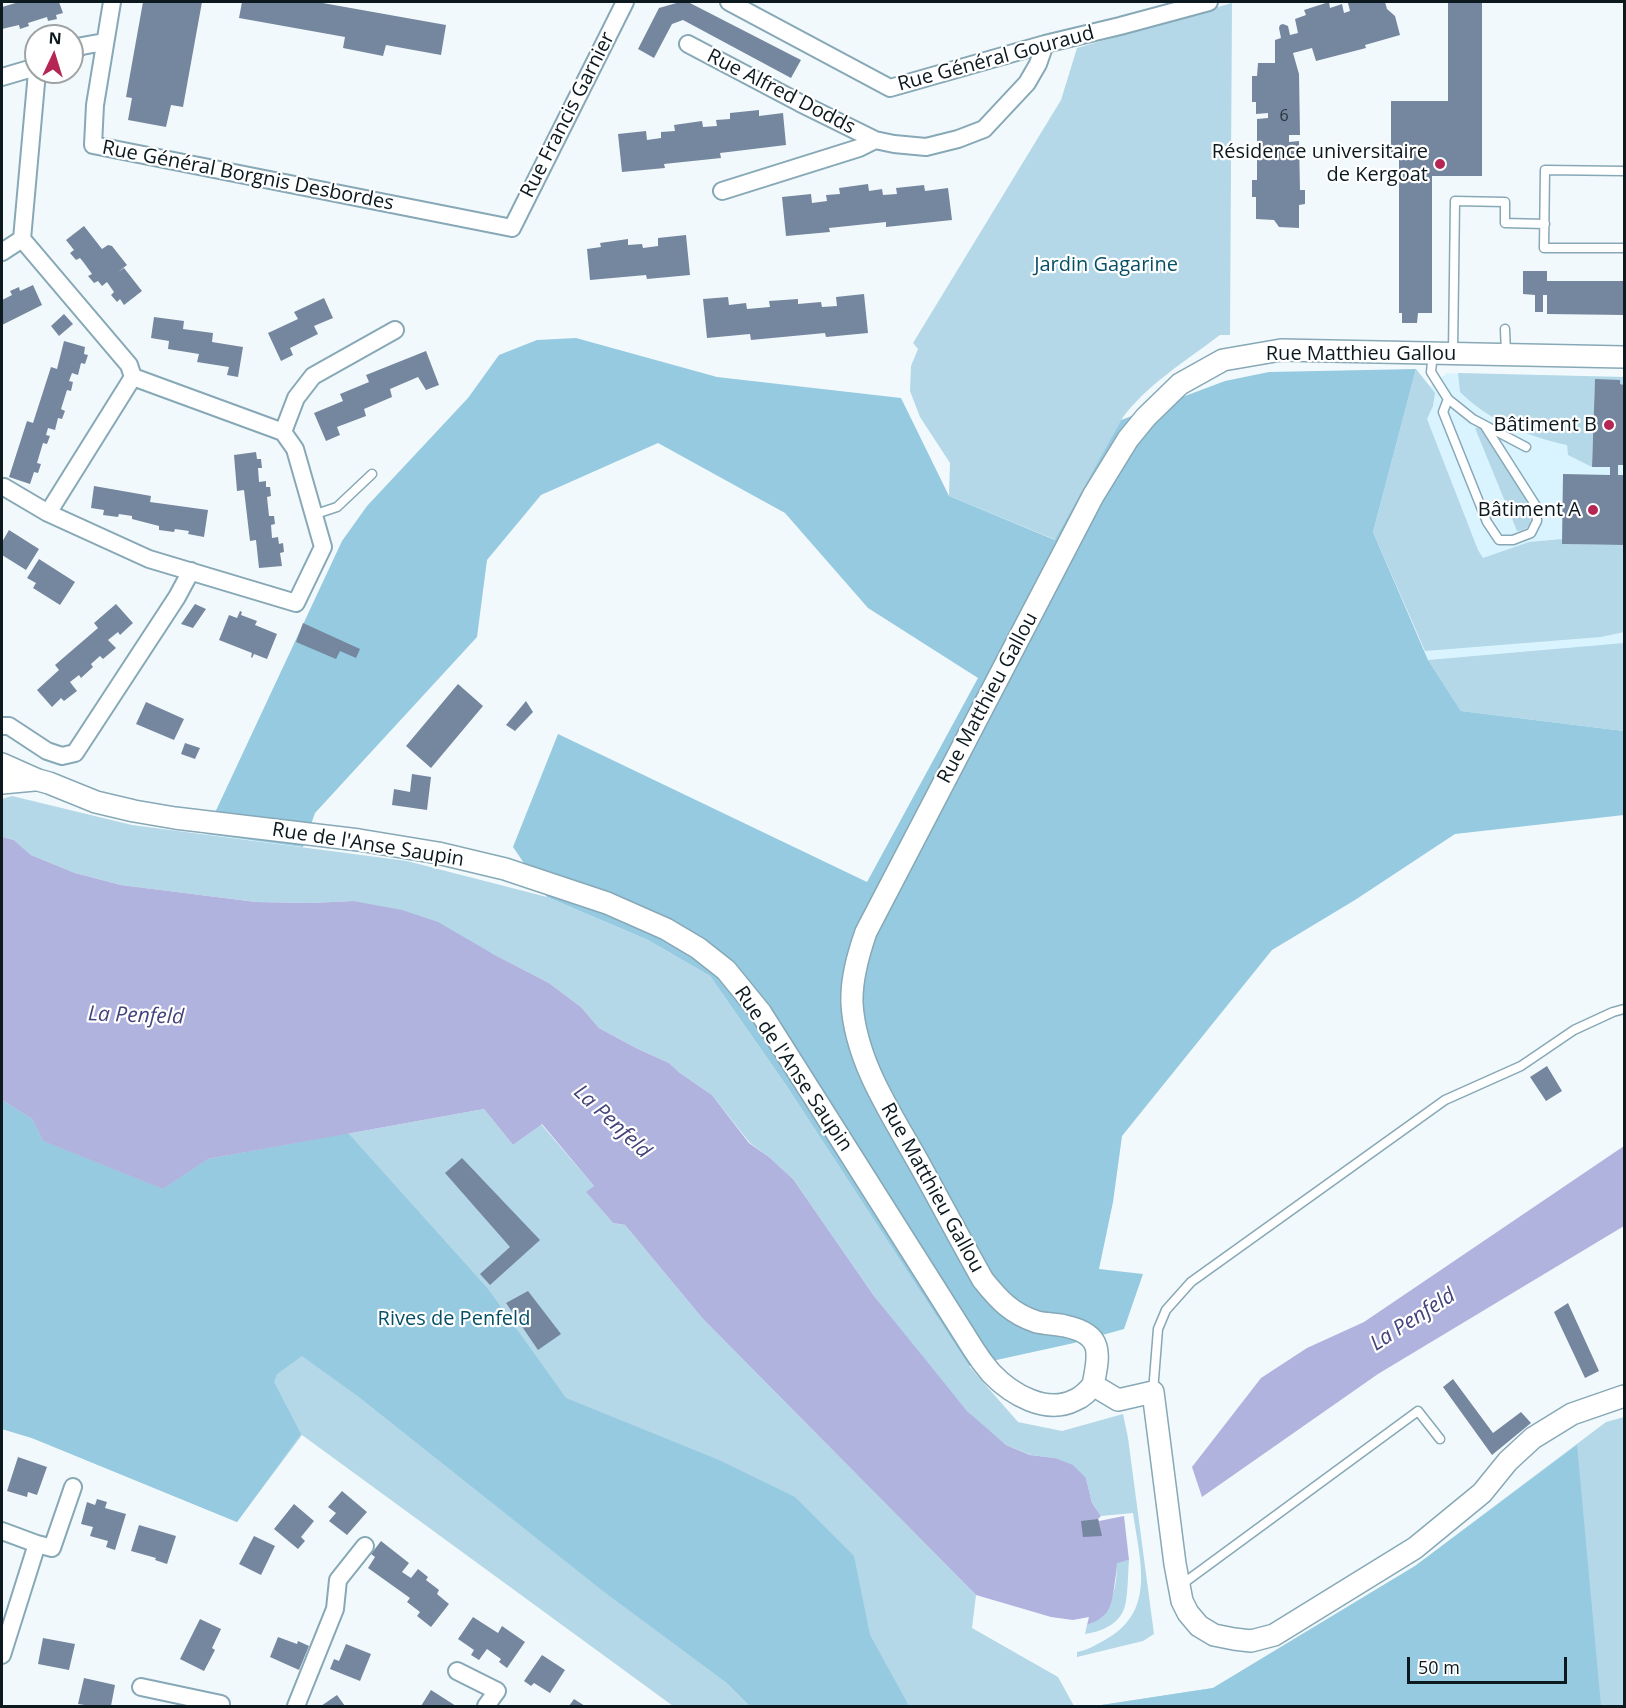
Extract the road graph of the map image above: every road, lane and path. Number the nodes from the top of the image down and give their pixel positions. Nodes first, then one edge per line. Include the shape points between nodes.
1 (112, 2) edge
2 (625, 2) edge
3 (729, 2) edge
4 (1209, 2) edge
5 (104, 42) junction
6 (688, 44) dead end
7 (1045, 44) junction
8 (84, 46) edge
9 (24, 71) edge
10 (2, 77) edge
11 (36, 84) edge
12 (875, 140) junction
13 (1624, 171) edge
14 (722, 191) dead end
15 (1545, 224) junction
16 (512, 228) joint
17 (22, 239) junction
18 (1624, 248) edge
19 (2, 252) edge
20 (1506, 329) dead end
21 (395, 330) dead end
22 (1443, 353) junction
23 (1506, 354) junction
24 (1624, 357) edge
25 (134, 377) junction
26 (1448, 399) junction
27 (1485, 426) junction
28 (283, 432) junction
29 (1526, 447) dead end
30 (372, 474) dead end
31 (4, 487) dead end
32 (48, 513) junction
33 (313, 515) junction
34 (191, 571) junction
35 (2, 726) edge
36 (2, 764) edge
37 (38, 780) junction
38 (2, 783) edge
39 (1624, 1008) edge
40 (1093, 1385) junction
41 (1153, 1392) junction
42 (1624, 1396) edge
43 (1440, 1439) dead end
44 (74, 1487) dead end
45 (2, 1531) edge
46 (37, 1544) junction
47 (365, 1546) dead end
48 (1179, 1587) junction
49 (2, 1654) edge
50 (457, 1671) dead end
51 (141, 1687) dead end
52 (224, 1706) edge
53 (296, 1707) edge
54 (486, 1707) edge

1 - 5 street, Rue Général Borgnis Desbordes
2 - 16 street, Rue Francis Garnier
3 - 7 street, Rue Général Gouraud via 890,88
4 - 7 street, Rue Général Gouraud
5 - 8 street
5 - 16 street, Rue Général Borgnis Desbordes via 93,146
6 - 12 street, Rue Alfred Dodds
7 - 12 street, Rue Alfred Dodds via 1027,83 984,129 926,147
9 - 10 street
11 - 17 street
12 - 14 street, Rue Alfred Dodds
13 - 15 lane via 1545,170
15 - 18 lane via 1544,248
15 - 22 lane via 1505,223 1505,202 1455,201
17 - 19 street
17 - 25 street via 129,365
20 - 23 lane
21 - 28 street via 312,376 296,398
22 - 23 street, Rue Matthieu Gallou
22 - 26 lane via 1431,372
22 - 40 street, Rue Matthieu Gallou via 1281,350 1223,360 1180,384 1146,417 1093,496 866,932 858,957 852,1006 873,1081 983,1280 1000,1302 1019,1314 1088,1333 1097,1351
23 - 24 street, Rue Matthieu Gallou
25 - 28 street
25 - 32 street
26 - 27 lane
26 - 27 lane via 1443,412 1488,522 1499,540 1513,540 1531,533 1538,521 1536,506
27 - 29 lane
28 - 33 street via 295,450
30 - 33 lane via 337,507
31 - 32 street
32 - 34 street via 149,558
33 - 34 street via 323,547 296,603
34 - 35 street via 75,753 62,756 47,751 9,726
36 - 37 street, Rue de l'Anse Saupin
37 - 38 street, Rue de l'Anse Saupin
37 - 40 street, Rue de l'Anse Saupin via 96,802 134,811 438,853 517,873 607,903 666,929 726,970 761,1013 991,1373 1018,1394 1044,1405 1074,1401
39 - 41 lane via 1574,1030 1521,1066 1445,1100 1191,1282 1166,1310 1158,1329
40 - 41 street via 1118,1400
41 - 48 street
42 - 48 street via 1572,1414 1533,1438 1482,1493 1415,1548 1274,1635 1251,1641 1214,1635 1188,1613
43 - 48 lane via 1418,1412
44 - 46 street via 52,1548
45 - 46 street
46 - 49 street
47 - 53 street via 338,1580 335,1610
50 - 54 street via 497,1691
51 - 52 street

